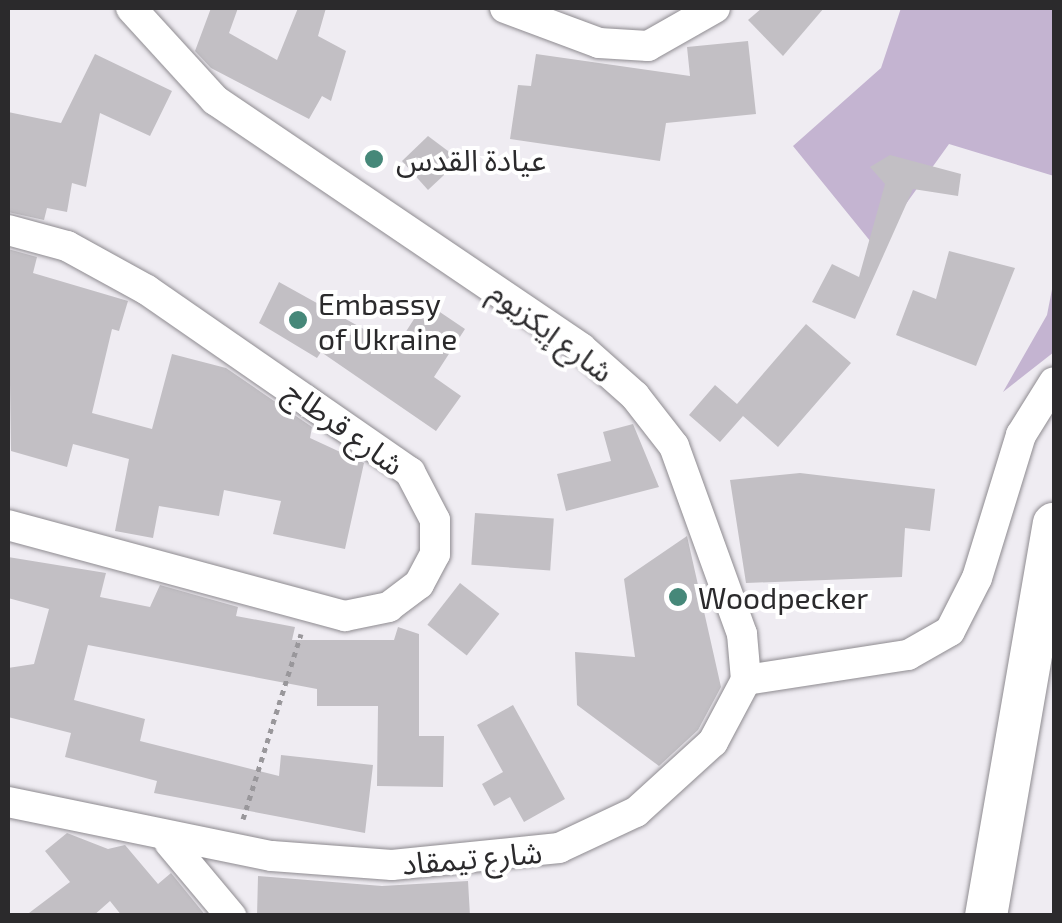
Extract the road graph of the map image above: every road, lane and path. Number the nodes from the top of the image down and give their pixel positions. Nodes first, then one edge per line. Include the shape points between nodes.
1 (131, 8) edge
2 (505, 8) edge
3 (715, 8) edge
4 (8, 230) edge
5 (1054, 382) edge
6 (1054, 524) edge
7 (8, 525) edge
8 (308, 609) junction
9 (746, 680) junction
10 (8, 802) edge
11 (168, 842) junction
12 (233, 850) junction
13 (230, 916) edge
14 (986, 916) edge

1 - 9 street, شارع إيكزيوم via 214,100 581,348 635,396 674,446 742,634
2 - 3 street via 599,43 648,46
4 - 8 street, شارع قرطاج via 67,246 146,290 410,472 436,520 434,554 419,584 389,607 345,616
5 - 9 street via 1020,435 977,578 950,631 908,655
6 - 14 main road
7 - 8 street, شارع قرطاج
8 - 12 path
9 - 12 street, شارع تيمقاد via 713,742 662,789 560,848 392,865
10 - 11 street, شارع تيمقاد
11 - 12 street, شارع تيمقاد
11 - 13 street

